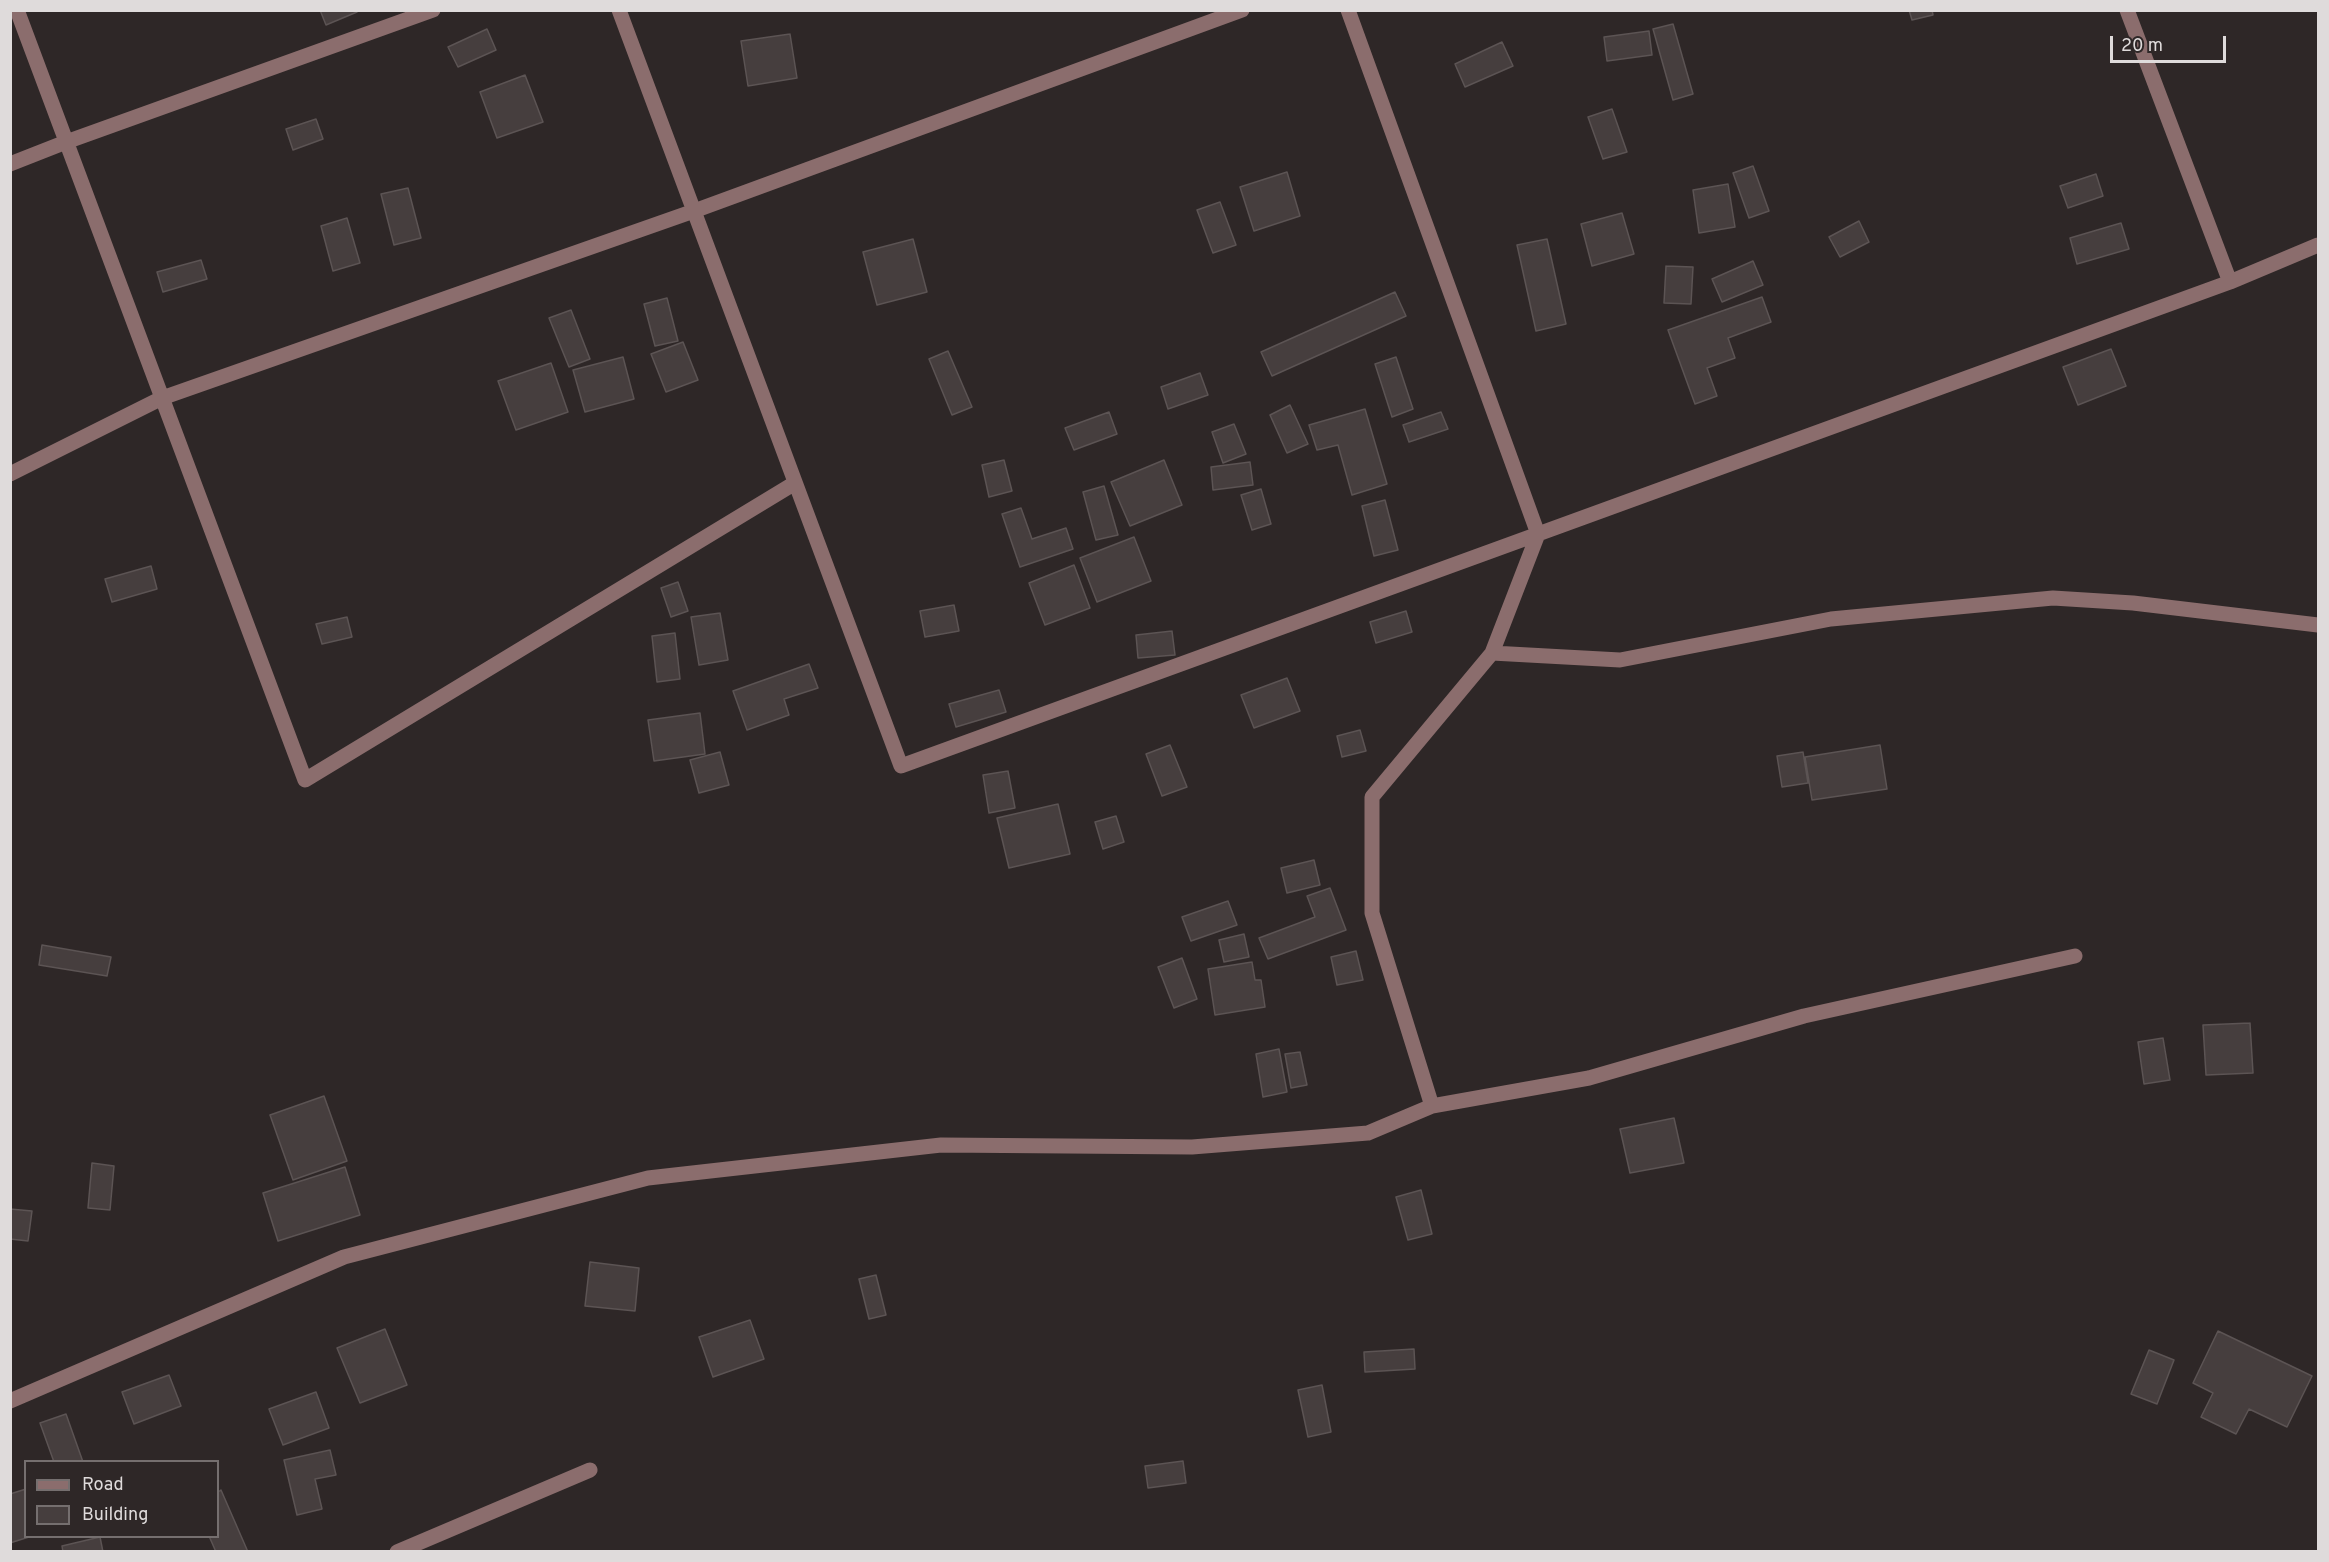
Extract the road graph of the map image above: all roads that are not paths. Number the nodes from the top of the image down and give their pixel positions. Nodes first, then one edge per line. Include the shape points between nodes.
1 (17, 10) edge
2 (433, 10) edge
3 (619, 10) edge
4 (1242, 10) edge
5 (1348, 10) edge
6 (2127, 10) edge
7 (66, 142) junction
8 (10, 165) edge
9 (694, 211) junction
10 (2319, 245) edge
11 (2230, 282) junction
12 (162, 398) junction
13 (10, 474) edge
14 (795, 483) junction
15 (1538, 534) junction
16 (2319, 625) edge
17 (1492, 653) junction
18 (2075, 956) dead end
19 (1432, 1106) junction
20 (10, 1401) edge
21 (590, 1470) dead end
22 (397, 1551) edge

1 - 7 street
2 - 7 street
3 - 9 street
4 - 9 street
5 - 15 street
6 - 11 street
7 - 8 street
7 - 12 street
9 - 12 street
9 - 14 street
10 - 11 street
11 - 15 street
12 - 13 street
12 - 14 street via 305,780
14 - 15 street via 901,766
15 - 17 street
16 - 17 street via 2133,603 2053,598 1831,619 1620,660
17 - 19 street via 1372,797 1372,913
18 - 19 street via 1804,1016 1589,1078
19 - 20 street via 1368,1133 1192,1147 941,1144 648,1178 345,1257
21 - 22 street

